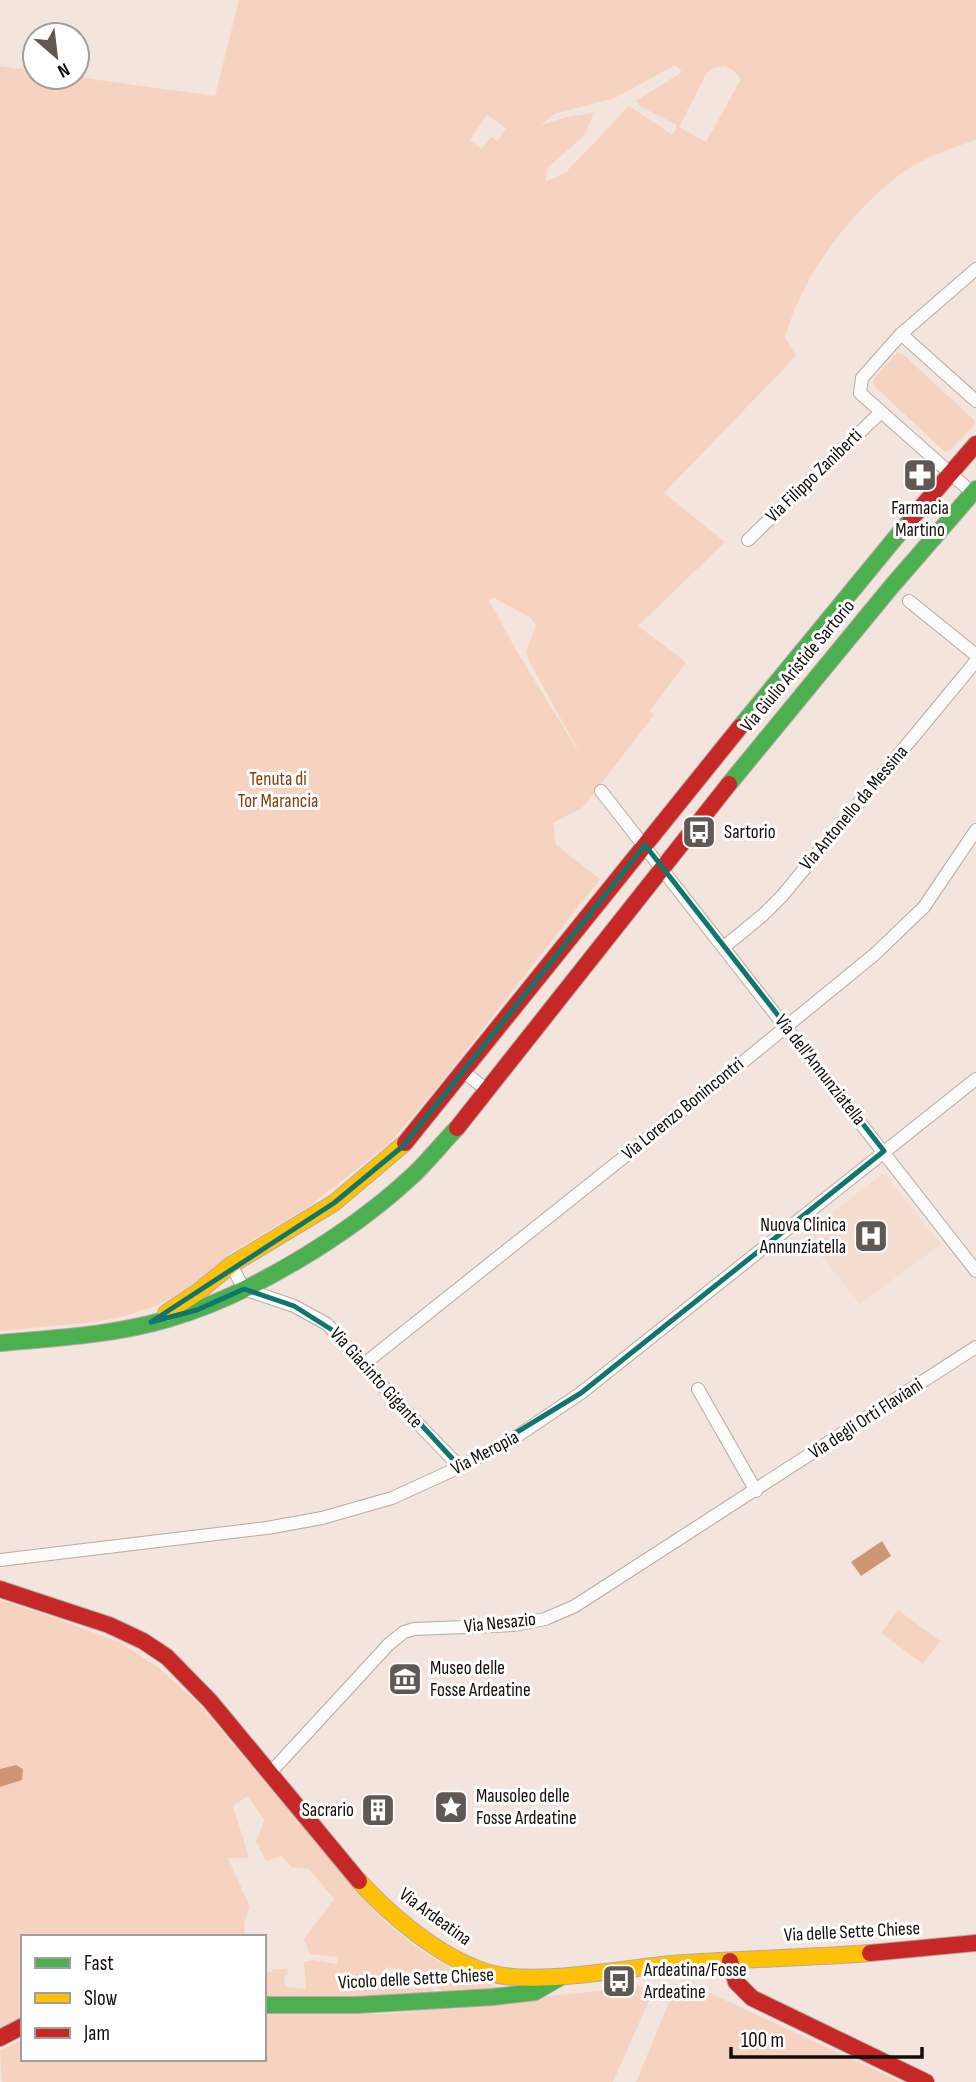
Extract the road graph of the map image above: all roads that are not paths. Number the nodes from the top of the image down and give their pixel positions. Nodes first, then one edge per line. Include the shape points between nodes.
1 (976, 269) edge
2 (901, 334) junction
3 (976, 401) edge
4 (881, 412) junction
5 (976, 444) edge
6 (949, 472) junction
7 (975, 493) edge
8 (748, 540) dead end
9 (909, 601) dead end
10 (976, 655) edge
11 (976, 661) edge
12 (601, 790) dead end
13 (976, 830) edge
14 (645, 845) junction
15 (663, 870) junction
16 (724, 947) junction
17 (785, 1027) junction
18 (464, 1072) junction
19 (976, 1079) edge
20 (488, 1091) junction
21 (884, 1151) junction
22 (231, 1265) junction
23 (976, 1271) edge
24 (244, 1289) junction
25 (151, 1322) junction
26 (0, 1343) edge
27 (976, 1347) edge
28 (364, 1364) junction
29 (698, 1389) dead end
30 (460, 1468) junction
31 (756, 1491) junction
32 (0, 1560) edge
33 (0, 1589) edge
34 (270, 1773) junction
35 (976, 1943) edge
36 (730, 1961) junction
37 (564, 1975) junction
38 (266, 2005) edge
39 (21, 2027) edge
40 (0, 2038) edge
41 (926, 2082) edge

1 - 2 street
2 - 3 street
2 - 4 street via 859,387 859,393
4 - 6 street
4 - 8 street, Via Filippo Zaniberti
5 - 6 street, Via Giulio Aristide Sartorio
6 - 7 street
6 - 14 street, Via Giulio Aristide Sartorio
7 - 15 street, Via Giulio Aristide Sartorio via 801,694
9 - 10 street
11 - 16 street, Via Antonello da Messina via 782,896
12 - 14 street
13 - 17 street, Via Lorenzo Bonincontri via 915,916
14 - 15 street
14 - 18 street, Via Giulio Aristide Sartorio
15 - 16 street, Via dell'Annunziatella
15 - 20 street, Via Giulio Aristide Sartorio
16 - 17 street, Via dell'Annunziatella
17 - 21 street, Via dell'Annunziatella
17 - 28 street, Via Lorenzo Bonincontri
18 - 20 street
18 - 22 street, Via Giulio Aristide Sartorio via 403,1146 358,1185
19 - 21 street, Via Meropia
20 - 24 street, Via Giulio Aristide Sartorio via 444,1145 373,1209 330,1240
21 - 23 street, Via dell'Annunziatella
21 - 30 street, Via Meropia via 581,1393 513,1440
22 - 24 street
22 - 25 street, Via Giulio Aristide Sartorio
24 - 25 street, Via Giulio Aristide Sartorio via 197,1310
24 - 28 street, Via Giacinto Gigante via 317,1317
25 - 26 street, Via Giulio Aristide Sartorio via 74,1337
27 - 31 street, Via degli Orti Flaviani
28 - 30 street, Via Giacinto Gigante
29 - 31 street
30 - 32 street, Via Meropia via 392,1498 303,1522
31 - 34 street, Via Nesazio via 566,1611 514,1626 404,1632
33 - 34 street, Via Ardeatina via 109,1625 157,1649 191,1680
34 - 37 street, Via Ardeatina via 365,1888 430,1944 499,1976
35 - 36 street, Via delle Sette Chiese
36 - 37 street, Via Ardeatina
36 - 41 street via 733,1978 743,1992
37 - 38 street, Vicolo delle Sette Chiese via 544,1989 528,1993 378,2004
39 - 40 street

